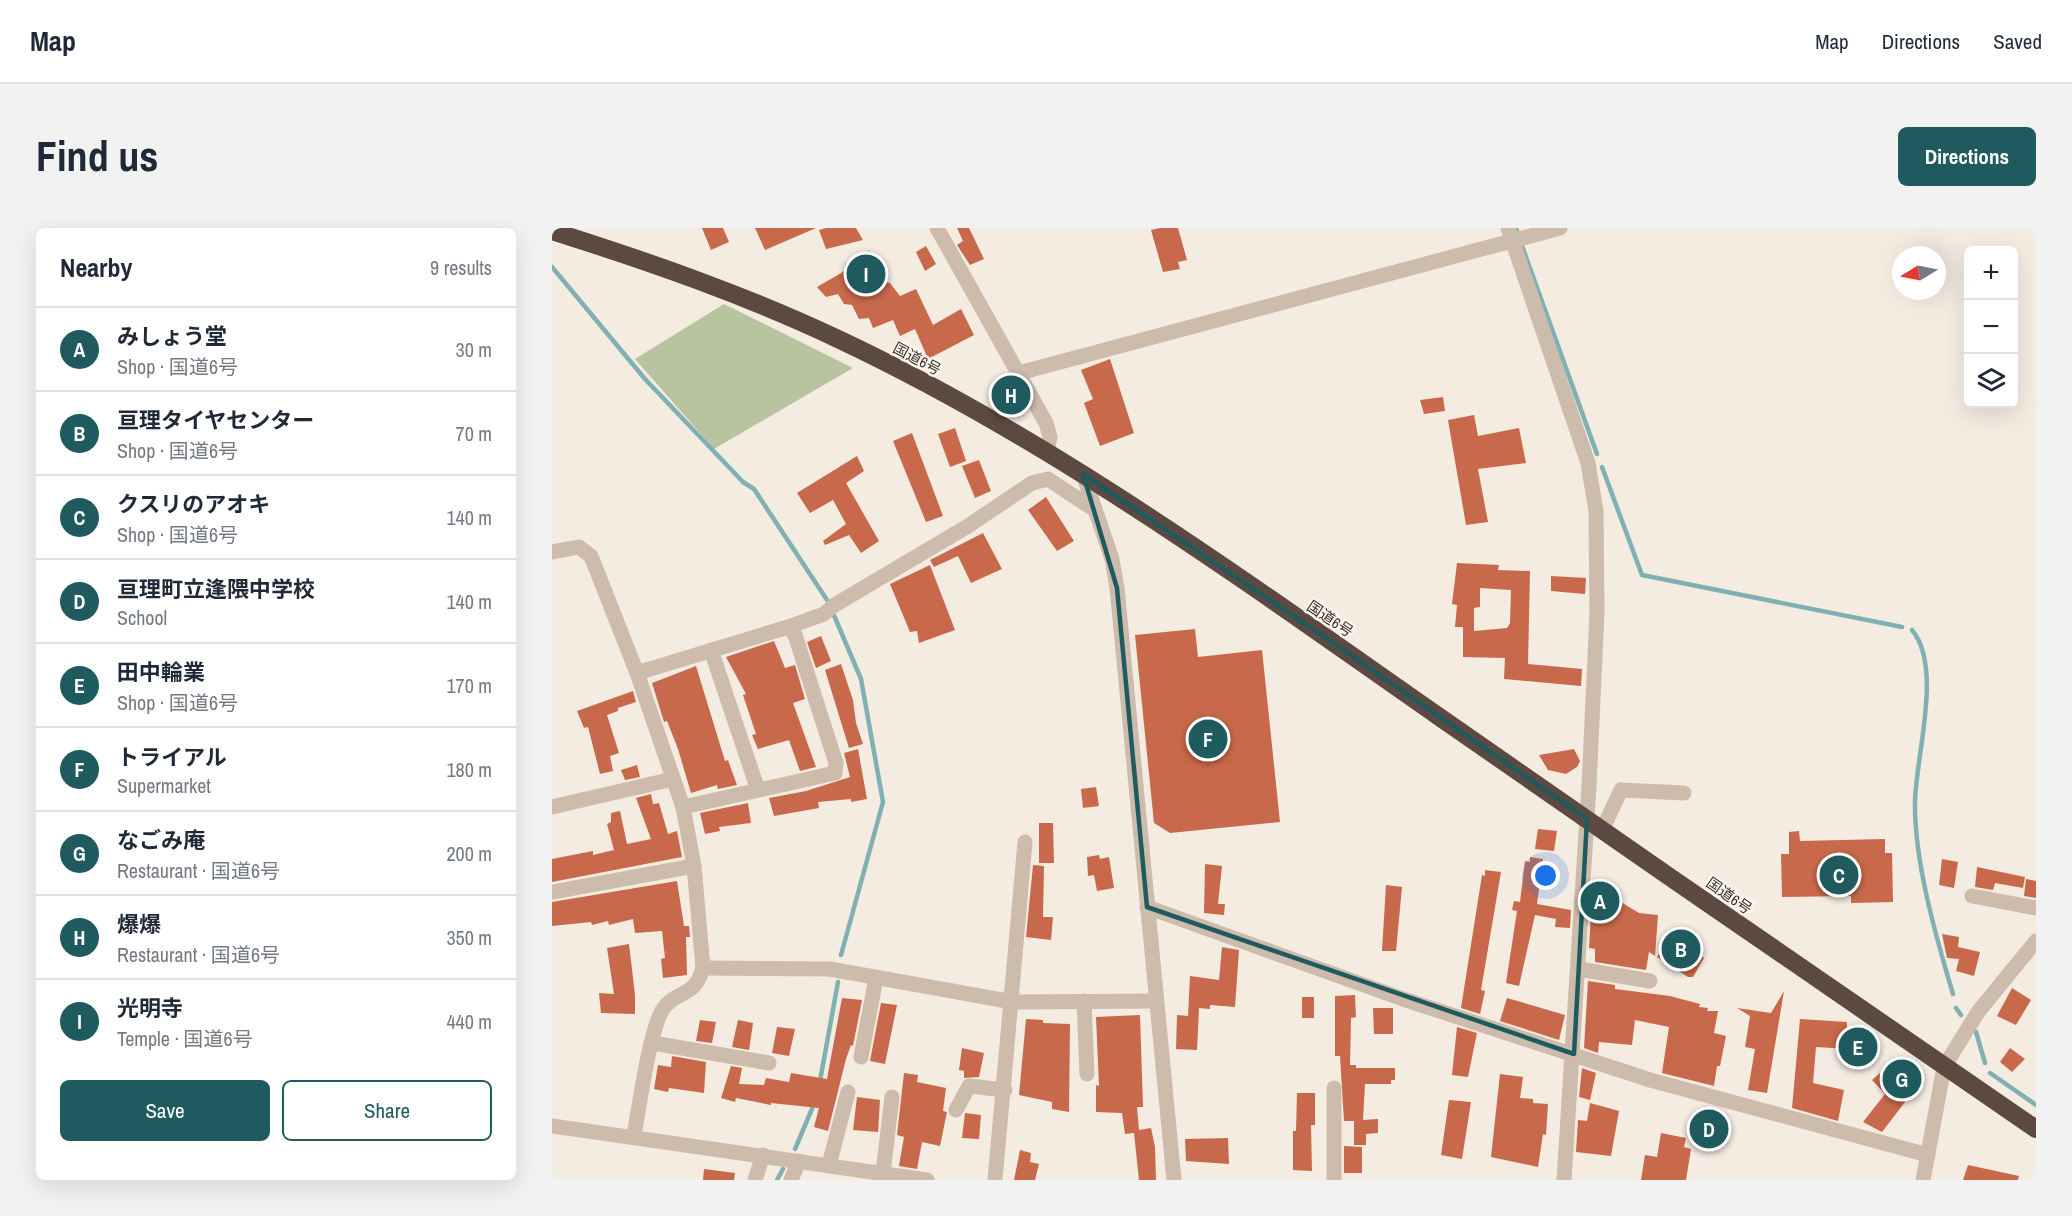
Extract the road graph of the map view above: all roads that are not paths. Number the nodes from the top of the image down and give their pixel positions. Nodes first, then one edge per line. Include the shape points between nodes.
1 (936, 228) edge
2 (1560, 228) edge
3 (552, 231) edge
4 (1510, 234) edge
5 (1019, 373) junction
6 (1047, 452) junction
7 (1083, 474) junction
8 (1095, 510) junction
9 (552, 552) edge
10 (788, 627) junction
11 (711, 650) junction
12 (637, 674) junction
13 (673, 778) junction
14 (758, 790) junction
15 (1684, 793) dead end
16 (552, 807) edge
17 (684, 807) junction
18 (1595, 825) junction
19 (1025, 842) dead end
20 (694, 866) junction
21 (552, 892) edge
22 (1972, 896) dead end
23 (1147, 907) junction
24 (2036, 908) edge
25 (2036, 941) edge
26 (703, 968) junction
27 (1579, 969) junction
28 (876, 978) junction
29 (1650, 981) dead end
30 (1084, 1001) junction
31 (1156, 1001) junction
32 (1013, 1002) junction
33 (653, 1043) junction
34 (1574, 1054) junction
35 (861, 1057) dead end
36 (769, 1063) dead end
37 (1944, 1067) junction
38 (1087, 1074) dead end
39 (1334, 1088) dead end
40 (1005, 1090) junction
41 (848, 1092) dead end
42 (892, 1097) dead end
43 (956, 1110) dead end
44 (552, 1126) edge
45 (2036, 1129) edge
46 (634, 1136) junction
47 (763, 1155) junction
48 (1928, 1155) junction
49 (799, 1161) junction
50 (829, 1166) junction
51 (876, 1175) edge
52 (755, 1180) edge
53 (791, 1180) edge
54 (927, 1180) edge
55 (995, 1180) edge
56 (1174, 1180) edge
57 (1334, 1180) edge
58 (1564, 1180) edge
59 (1923, 1180) edge

1 - 5 street
2 - 4 street
3 - 6 highway, 国道6号 via 655,263 788,316 908,374
4 - 5 street
4 - 18 street via 1588,463 1593,489 1597,613
5 - 6 street via 1046,423 1050,437
6 - 7 highway, 国道6号
7 - 8 street
7 - 18 highway, 国道6号
8 - 10 street via 1048,479 1032,483 824,614
8 - 23 street via 1112,559 1117,588
9 - 12 street via 579,547 591,556
10 - 11 street
10 - 14 street via 795,635 836,763 835,773
11 - 12 street
11 - 14 street
12 - 13 street
13 - 16 street
13 - 17 street
14 - 17 street
15 - 18 street via 1621,789
17 - 20 street
18 - 27 street
18 - 37 highway, 国道6号
19 - 32 street
20 - 21 street
20 - 26 street
22 - 24 street
23 - 31 street
23 - 34 street via 1403,999
25 - 37 street via 1978,1012
26 - 28 street via 830,969
26 - 33 street via 699,983 663,1009
27 - 29 street
27 - 34 street
28 - 32 street
28 - 35 street
30 - 31 street
30 - 32 street
30 - 38 street
31 - 56 street
32 - 40 street
33 - 36 street
33 - 46 street
34 - 48 street via 1650,1080
34 - 58 street
37 - 45 highway, 国道6号
37 - 48 street
39 - 57 street
40 - 43 street via 969,1086
40 - 55 street
41 - 50 street
42 - 51 street
44 - 46 street
46 - 47 street
47 - 49 street
47 - 52 street
48 - 59 street
49 - 50 street
49 - 53 street
50 - 51 street
51 - 54 street

